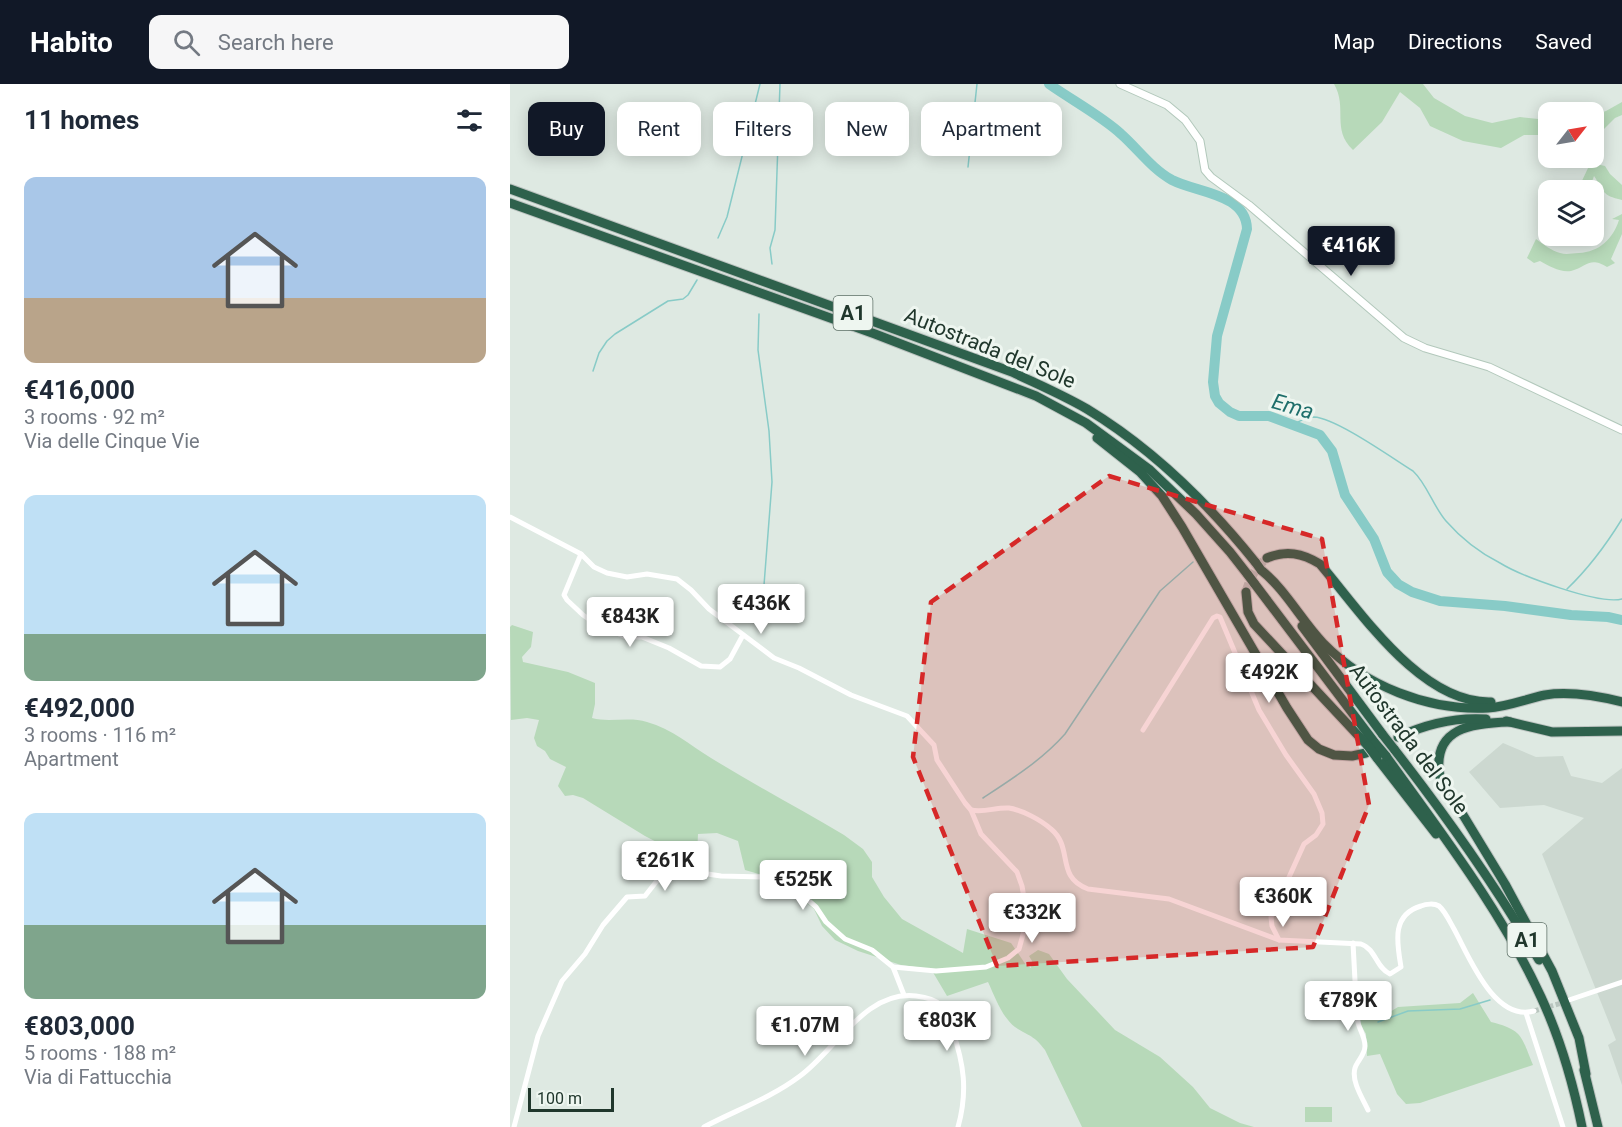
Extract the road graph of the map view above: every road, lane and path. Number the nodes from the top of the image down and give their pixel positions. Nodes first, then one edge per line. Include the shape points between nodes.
1 (1120, 84) edge
2 (510, 189) edge
3 (510, 203) edge
4 (1057, 408) junction
5 (1622, 430) edge
6 (510, 517) edge
7 (581, 554) junction
8 (1267, 558) tunnel mouth
9 (1259, 566) junction
10 (1246, 592) tunnel mouth
11 (743, 635) junction
12 (1521, 702) junction
13 (1622, 702) edge
14 (1510, 722) junction
15 (1143, 730) dead end
16 (1622, 731) edge
17 (1398, 737) dead end
18 (1369, 747) junction
19 (971, 810) junction
20 (1279, 939) junction
21 (1353, 943) junction
22 (893, 967) junction
23 (1622, 982) edge
24 (904, 995) junction
25 (1569, 1000) tunnel mouth
26 (1534, 1011) tunnel mouth
27 (1526, 1013) junction
28 (1586, 1074) junction
29 (1368, 1110) dead end
30 (514, 1127) edge
31 (704, 1127) edge
32 (958, 1127) edge
33 (1563, 1127) edge
34 (1582, 1127) edge
35 (1598, 1127) edge

1 - 5 street via 1167,105 1185,120 1200,141 1205,170 1211,177 1404,338 1489,367
2 - 9 highway, Autostrada del Sole / A1 via 1001,368 1057,393 1116,428 1175,475
3 - 4 highway, Autostrada del Sole / A1 via 941,359
4 - 18 highway, Autostrada del Sole / A1 via 1102,434 1158,477 1208,527 1251,579
4 - 18 highway via 1131,465 1162,496 1308,740 1334,755 1352,756
6 - 7 street
7 - 11 street via 607,573 677,579
7 - 11 street via 564,595 596,624 626,637 642,637 701,666 720,667 730,659
8 - 12 highway via 1295,553 1320,564 1399,656 1447,692 1485,703
9 - 12 highway via 1324,644 1350,665 1398,693 1459,709
9 - 28 highway, Autostrada del Sole / A1, bridge via 1446,817 1520,927 1555,992
10 - 18 highway via 1254,624
11 - 19 street via 774,658 851,695 907,716 933,745 943,771
12 - 13 highway via 1553,694
14 - 16 highway via 1552,732
14 - 17 highway via 1481,718 1450,720
14 - 28 highway via 1474,724 1448,738 1437,762 1440,777 1552,971 1579,1038
15 - 20 street via 1213,618 1220,617 1259,710 1314,794 1322,813 1323,824 1304,844 1271,917
18 - 34 highway, Autostrada del Sole / A1, bridge via 1447,841 1524,961 1567,1067
19 - 20 street via 1008,808 1051,828 1062,841 1067,870 1078,886 1169,898
19 - 22 street via 981,834 1017,872 1022,886 1024,931 1019,949 986,967 936,971
20 - 21 street
21 - 27 street via 1368,946 1383,971 1396,972 1401,967 1397,930 1400,919 1421,905 1438,906 1493,995 1507,1008
21 - 29 street via 1357,1018 1365,1050 1354,1076
22 - 24 street
22 - 30 street via 872,950 845,939 801,894 781,883 763,877 667,868 645,896 627,897 562,981 538,1036
23 - 25 street
24 - 31 street via 870,1008 822,1058 777,1093
24 - 32 street via 933,998 945,1009 965,1080
26 - 27 street
27 - 33 street
28 - 35 highway, Autostrada del Sole / A1

